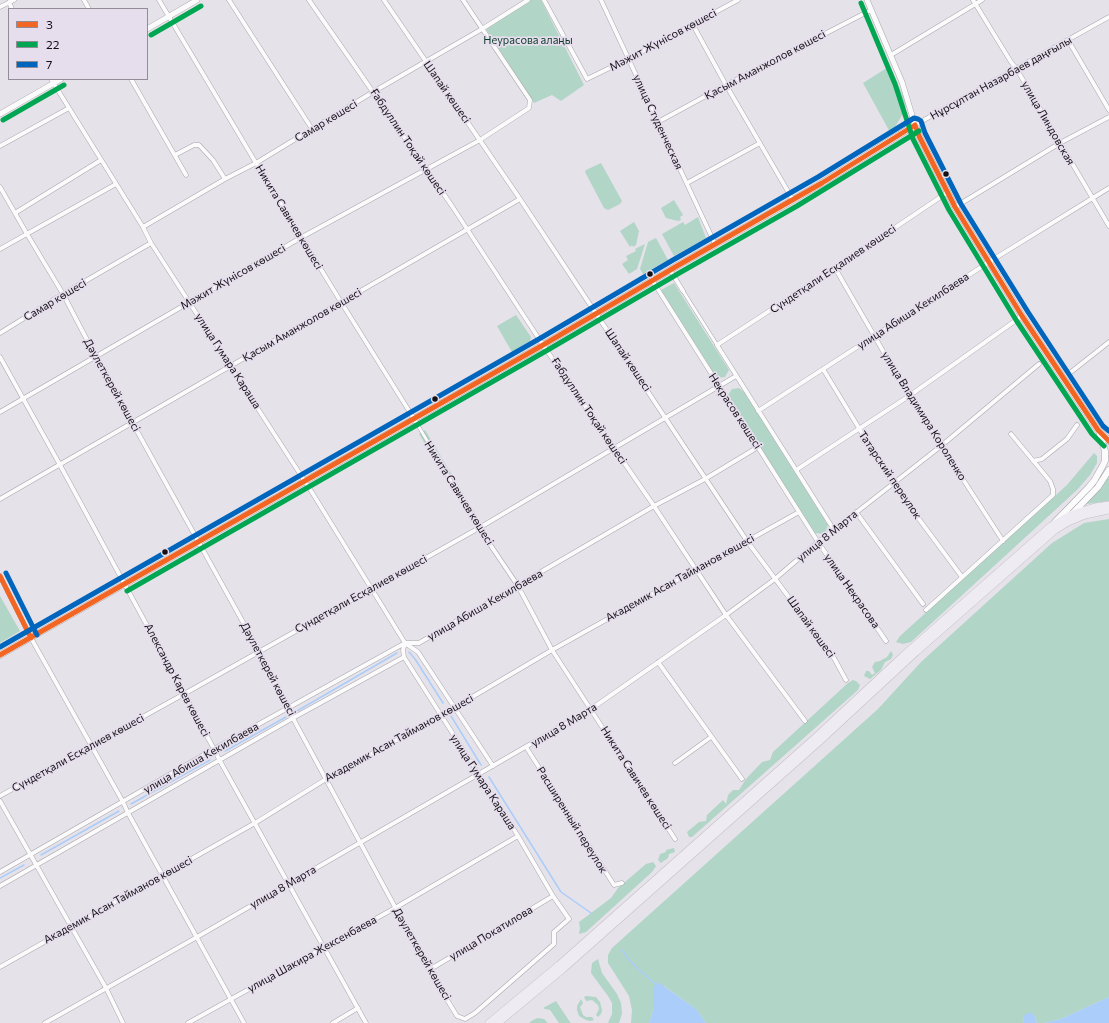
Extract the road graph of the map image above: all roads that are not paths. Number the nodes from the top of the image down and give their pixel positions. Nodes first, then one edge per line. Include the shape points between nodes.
1 (14, 0) edge
2 (160, 0) edge
3 (197, 0) edge
4 (229, 0) edge
5 (309, 0) edge
6 (384, 0) edge
7 (463, 0) edge
8 (528, 0) edge
9 (544, 0) edge
10 (601, 0) edge
11 (738, 0) edge
12 (867, 0) edge
13 (982, 0) edge
14 (9, 2) junction
15 (974, 2) edge
16 (0, 7) edge
17 (12, 8) edge
18 (872, 10) junction
19 (169, 16) junction
20 (1109, 17) edge
21 (693, 25) junction
22 (148, 28) edge
23 (482, 29) junction
24 (1068, 40) junction
25 (891, 55) junction
26 (628, 59) junction
27 (426, 61) junction
28 (1016, 68) junction
29 (132, 80) edge
30 (52, 81) edge
31 (726, 85) junction
32 (373, 92) junction
33 (69, 108) junction
34 (1109, 110) edge
35 (0, 114) edge
36 (1109, 117) edge
37 (658, 122) junction
38 (915, 125) junction
39 (312, 129) junction
40 (480, 140) junction
41 (760, 143) junction
42 (1060, 143) junction
43 (0, 146) edge
44 (174, 155) junction
45 (101, 160) junction
46 (256, 163) junction
47 (426, 169) junction
48 (186, 175) dead end
49 (225, 179) junction
50 (687, 183) junction
51 (116, 184) junction
52 (0, 186) edge
53 (1109, 188) edge
54 (948, 192) junction
55 (1093, 198) junction
56 (520, 199) junction
57 (793, 200) junction
58 (955, 207) junction
59 (15, 213) junction
60 (1109, 226) edge
61 (143, 227) junction
62 (467, 230) junction
63 (27, 234) junction
64 (302, 237) junction
65 (151, 243) junction
66 (715, 244) junction
67 (0, 249) edge
68 (989, 262) junction
69 (835, 268) junction
70 (670, 270) junction
71 (652, 280) junction
72 (683, 291) joint
73 (62, 294) junction
74 (190, 302) junction
75 (341, 302) junction
76 (597, 314) junction
77 (1022, 316) junction
78 (0, 333) edge
79 (874, 336) junction
80 (1109, 342) edge
81 (544, 345) junction
82 (717, 346) junction
83 (96, 356) junction
84 (0, 357) edge
85 (1039, 364) dead end
86 (231, 366) junction
87 (823, 369) junction
88 (1070, 372) dead end
89 (736, 376) junction
90 (719, 386) junction
91 (909, 396) junction
92 (23, 398) junction
93 (758, 410) junction
94 (0, 412) edge
95 (666, 418) junction
96 (415, 421) junction
97 (132, 423) junction
98 (1077, 425) dead end
99 (859, 429) junction
100 (1098, 430) junction
101 (1011, 434) dead end
102 (1109, 441) edge
103 (941, 446) junction
104 (758, 447) junction
105 (1109, 447) edge
106 (614, 449) junction
107 (1033, 461) junction
108 (60, 465) junction
109 (796, 470) junction
110 (1109, 470) edge
111 (705, 478) junction
112 (305, 481) junction
113 (893, 484) junction
114 (0, 499) edge
115 (1109, 505) edge
116 (654, 506) junction
117 (1109, 510) edge
118 (799, 512) junction
119 (856, 512) junction
120 (1072, 514) junction
121 (479, 528) junction
122 (1053, 528) junction
123 (834, 530) junction
124 (747, 541) junction
125 (1003, 541) junction
126 (199, 542) junction
127 (818, 542) junction
128 (696, 570) junction
129 (0, 576) edge
130 (962, 577) junction
131 (775, 579) junction
132 (124, 585) junction
133 (518, 586) junction
134 (371, 588) junction
135 (923, 604) dead end
136 (926, 610) dead end
137 (726, 615) junction
138 (32, 638) junction
139 (886, 641) dead end
140 (405, 643) junction
141 (552, 650) junction
142 (259, 651) junction
143 (0, 655) edge
144 (404, 657) junction
145 (658, 662) junction
146 (846, 680) dead end
147 (184, 694) junction
148 (455, 708) junction
149 (288, 709) junction
150 (591, 709) junction
151 (440, 716) junction
152 (294, 718) junction
153 (805, 721) dead end
154 (711, 737) junction
155 (92, 746) junction
156 (526, 747) junction
157 (214, 750) junction
158 (220, 761) junction
159 (675, 763) dead end
160 (493, 766) junction
161 (479, 774) junction
162 (326, 779) junction
163 (742, 779) dead end
164 (0, 796) edge
165 (0, 801) edge
166 (123, 802) junction
167 (128, 813) junction
168 (255, 823) junction
169 (518, 836) junction
170 (675, 839) dead end
171 (360, 843) junction
172 (30, 855) junction
173 (36, 865) junction
174 (0, 872) edge
175 (162, 875) junction
176 (622, 883) dead end
177 (289, 884) junction
178 (0, 886) edge
179 (553, 896) junction
180 (395, 908) junction
181 (569, 919) joint
182 (71, 927) junction
183 (197, 937) junction
184 (324, 947) junction
185 (0, 967) edge
186 (429, 970) junction
187 (106, 988) junction
188 (231, 999) junction
189 (358, 1008) junction
190 (45, 1023) edge
191 (123, 1023) edge
192 (188, 1023) edge
193 (244, 1023) edge
194 (333, 1023) edge
195 (366, 1023) edge
196 (489, 1023) edge
197 (498, 1023) edge

1 - 14 street
2 - 19 street, Никита Савичев көшесі
3 - 19 street
4 - 39 street
5 - 32 street, Ғабдуллин Тоқай көшесі
6 - 27 street, Шапай көшесі
7 - 23 street
8 - 23 street, Самар көшесі
9 - 26 street, Мәжит Жүнісов көшесі via 587,79
10 - 26 street, улица Студенческая
11 - 21 street, Мәжит Жүнісов көшесі
12 - 18 street
13 - 15 street
14 - 16 street
14 - 17 street
15 - 25 street
15 - 28 street, улица Линдовская
18 - 25 street
18 - 31 street, Қасым Аманжолов көшесі
19 - 22 street
19 - 46 street, Никита Савичев көшесі
20 - 24 street, Нұрсұлтан Назарбаев даңғылы
21 - 26 street, Мәжит Жүнісов көшесі
21 - 31 street
23 - 27 street, Самар көшесі
23 - 40 street, Мәжит Жүнісов көшесі via 530,100 529,108
24 - 28 street, Нұрсұлтан Назарбаев даңғылы
24 - 34 street
25 - 38 street
26 - 37 street, улица Студенческая
27 - 32 street, Самар көшесі
27 - 40 street, Шапай көшесі
28 - 38 street, Нұрсұлтан Назарбаев даңғылы
28 - 42 street, улица Линдовская
29 - 44 street
30 - 33 street, улица Гумара Караша
30 - 35 street
31 - 37 street, Қасым Аманжолов көшесі
31 - 41 street
32 - 39 street, Самар көшесі
32 - 47 street, Ғабдуллин Тоқай көшесі
33 - 43 street
33 - 45 street, улица Гумара Караша
36 - 42 street
37 - 50 street, улица Студенческая
38 - 54 main road
38 - 57 main road, Нұрсұлтан Назарбаев даңғылы
39 - 46 street, Самар көшесі
40 - 47 street, Мәжит Жүнісов көшесі
40 - 56 street, Шапай көшесі
41 - 50 street
41 - 57 street
42 - 55 street, улица Линдовская
42 - 58 street
44 - 48 street
44 - 49 street via 194,144 199,145 213,160
45 - 51 street, улица Гумара Караша
45 - 59 street
46 - 49 street, Самар көшесі
46 - 64 street, Никита Савичев көшесі
47 - 62 street, Ғабдуллин Тоқай көшесі
47 - 64 street, Мәжит Жүнісов көшесі
49 - 61 street, Самар көшесі
50 - 66 street, улица Студенческая
51 - 61 street, улица Гумара Караша
51 - 63 street
52 - 59 street, Дәулеткерей көшесі
53 - 55 street, улица Абиша Кекилбаева
54 - 58 main road
54 - 69 street, Сүндетқали Есқалиев көшесі
55 - 60 street, улица Линдовская
55 - 68 street, улица Абиша Кекилбаева
56 - 62 street, Қасым Аманжолов көшесі
56 - 76 street, Шапай көшесі
57 - 66 main road, Нұрсұлтан Назарбаев даңғылы
58 - 68 main road
59 - 63 street, Дәулеткерей көшесі
61 - 65 street, улица Гумара Караша
62 - 75 street, Қасым Аманжолов көшесі
62 - 81 street, Ғабдуллин Тоқай көшесі
63 - 67 street
63 - 73 street, Дәулеткерей көшесі
64 - 74 street, Мәжит Жүнісов көшесі
64 - 75 street, Никита Савичев көшесі
65 - 73 street, Самар көшесі
65 - 74 street, улица Гумара Караша
66 - 70 main road, Нұрсұлтан Назарбаев даңғылы
68 - 77 main road
68 - 79 street, улица Абиша Кекилбаева
69 - 79 street, улица Владимира Короленко
69 - 82 street, Сүндетқали Есқалиев көшесі
70 - 71 main road, Нұрсұлтан Назарбаев даңғылы
70 - 72 street, Некрасов көшесі
71 - 76 main road, Нұрсұлтан Назарбаев даңғылы
71 - 90 street, Некрасов көшесі
72 - 82 street, Некрасов көшесі
73 - 78 street, Самар көшесі
73 - 83 street, Дәулеткерей көшесі
74 - 83 street, Мәжит Жүнісов көшесі
74 - 86 street, улица Гумара Караша
75 - 86 street, Қасым Аманжолов көшесі
75 - 96 street, Никита Савичев көшесі
76 - 81 main road, Нұрсұлтан Назарбаев даңғылы
76 - 95 street, Шапай көшесі
77 - 91 street
77 - 100 main road
79 - 87 street, улица Абиша Кекилбаева
79 - 91 street, улица Владимира Короленко
80 - 88 street
81 - 96 main road, Нұрсұлтан Назарбаев даңғылы
81 - 106 street, Ғабдуллин Тоқай көшесі
82 - 89 street, Некрасов көшесі
83 - 92 street, Мәжит Жүнісов көшесі
83 - 97 street, Дәулеткерей көшесі
84 - 92 street, Александр Карев көшесі
85 - 103 street, улица 8 Марта
86 - 97 street, Қасым Аманжолов көшесі
86 - 112 street, улица Гумара Караша
87 - 93 street, улица Абиша Кекилбаева
87 - 99 street, Татарский переулок
89 - 90 street, Сүндетқали Есқалиев көшесі
89 - 93 street, Некрасов көшесі
90 - 95 street, Сүндетқали Есқалиев көшесі
90 - 104 street, Некрасов көшесі
91 - 99 street
91 - 103 street, улица Владимира Короленко
92 - 94 street, Мәжит Жүнісов көшесі
92 - 108 street, Александр Карев көшесі
93 - 109 street, Некрасов көшесі
95 - 106 street, Сүндетқали Есқалиев көшесі
95 - 111 street, Шапай көшесі
96 - 112 main road, Нұрсұлтан Назарбаев даңғылы
96 - 121 street, Никита Савичев көшесі
97 - 108 street, Қасым Аманжолов көшесі
97 - 126 street, Дәулеткерей көшесі
98 - 107 street via 1067,439 1042,459
99 - 109 street
99 - 113 street, Татарский переулок
100 - 102 main road
100 - 105 main road
100 - 122 main road via 1105,451 1105,461 1094,481
101 - 107 street
103 - 113 street, улица 8 Марта
103 - 125 street, улица Владимира Короленко
104 - 111 street, улица Абиша Кекилбаева
104 - 118 street, Некрасов көшесі
106 - 116 street, Ғабдуллин Тоқай көшесі
106 - 121 street, Сүндетқали Есқалиев көшесі
107 - 125 street via 1050,481 1053,495
108 - 114 street, Қасым Аманжолов көшесі
108 - 132 street, Александр Карев көшесі
109 - 123 street, Некрасов көшесі
110 - 120 main road via 1098,487
111 - 116 street, улица Абиша Кекилбаева
111 - 124 street, Шапай көшесі
112 - 126 main road, Нұрсұлтан Назарбаев даңғылы
112 - 134 street, улица Гумара Караша
113 - 119 street, улица 8 Марта
113 - 130 street, Татарский переулок
115 - 120 main road
116 - 128 street, Ғабдуллин Тоқай көшесі
116 - 133 street, улица Абиша Кекилбаева
117 - 122 main road via 1085,515
118 - 124 street, Академик Асан Тайманов көшесі
118 - 127 street, Некрасов көшесі
119 - 123 street, улица 8 Марта
119 - 135 street
120 - 122 main road
121 - 133 street, Никита Савичев көшесі
121 - 134 street, Сүндетқали Есқалиев көшесі
122 - 196 main road via 903,656 565,960
122 - 197 main road via 820,741 563,969
123 - 127 street, улица 8 Марта
124 - 128 street, Академик Асан Тайманов көшесі
124 - 131 street, Шапай көшесі
125 - 130 street
126 - 132 main road, Нұрсұлтан Назарбаев даңғылы
126 - 142 street, Дәулеткерей көшесі
127 - 131 street, улица 8 Марта
127 - 139 street, улица Некрасова
128 - 137 street, Ғабдуллин Тоқай көшесі
128 - 141 street, Академик Асан Тайманов көшесі
129 - 138 street
130 - 136 street
131 - 137 street, улица 8 Марта
131 - 146 street, Шапай көшесі via 834,658
132 - 138 main road, Нұрсұлтан Назарбаев даңғылы
132 - 147 street, Александр Карев көшесі
133 - 140 street, улица Абиша Кекилбаева via 419,643
133 - 141 street, Никита Савичев көшесі
134 - 140 street, улица Гумара Караша
134 - 142 street, Сүндетқали Есқалиев көшесі
137 - 145 street, улица 8 Марта
137 - 153 street, Ғабдуллин Тоқай көшесі
138 - 143 main road, Нұрсұлтан Назарбаев даңғылы
138 - 155 street
140 - 144 street
140 - 148 street, улица Гумара Караша via 418,652
140 - 149 street, улица Абиша Кекилбаева
141 - 148 street, Академик Асан Тайманов көшесі
141 - 150 street, Никита Савичев көшесі
142 - 147 street, Сүндетқали Есқалиев көшесі
142 - 149 street, Дәулеткерей көшесі
144 - 151 street, улица Гумара Караша
144 - 152 street, улица Абиша Кекилбаева
145 - 150 street, улица 8 Марта
145 - 154 street
147 - 155 street, Сүндетқали Есқалиев көшесі
147 - 157 street, Александр Карев көшесі
148 - 151 street, Академик Асан Тайманов көшесі
148 - 160 street, улица Гумара Караша
149 - 152 street, Дәулеткерей көшесі
149 - 157 street, улица Абиша Кекилбаева
150 - 156 street, улица 8 Марта
150 - 170 street, Никита Савичев көшесі
151 - 161 street, улица Гумара Караша
151 - 162 street, Академик Асан Тайманов көшесі
152 - 158 street, улица Абиша Кекилбаева
152 - 162 street, Дәулеткерей көшесі
154 - 159 street
154 - 163 street
155 - 164 street, Сүндетқали Есқалиев көшесі
155 - 166 street
156 - 160 street, улица 8 Марта
156 - 176 street, Расширенный переулок via 614,886
157 - 158 street, Александр Карев көшесі
157 - 166 street, улица Абиша Кекилбаева
158 - 167 street, улица Абиша Кекилбаева
158 - 168 street, Александр Карев көшесі
160 - 161 street, улица 8 Марта
161 - 169 street, улица Гумара Караша
161 - 171 street, улица 8 Марта
162 - 168 street, Академик Асан Тайманов көшесі
162 - 171 street, Дәулеткерей көшесі
165 - 172 street
166 - 167 street
166 - 172 street, улица Абиша Кекилбаева
167 - 173 street, улица Абиша Кекилбаева
167 - 175 street
168 - 175 street, Академик Асан Тайманов көшесі
168 - 177 street, Александр Карев көшесі
169 - 179 street, улица Гумара Караша
169 - 180 street, улица Шакира Жексенбаева
171 - 177 street, улица 8 Марта
171 - 180 street, Дәулеткерей көшесі
172 - 173 street
172 - 174 street, улица Абиша Кекилбаева
173 - 178 street, улица Абиша Кекилбаева
173 - 182 street
175 - 182 street, Академик Асан Тайманов көшесі
175 - 183 street
177 - 183 street, улица 8 Марта
177 - 184 street, Александр Карев көшесі
179 - 181 street, улица Гумара Караша
179 - 186 street, улица Покатилова
180 - 184 street, улица Шакира Жексенбаева
180 - 186 street, Дәулеткерей көшесі
181 - 186 street, Дәулеткерей көшесі via 554,932 554,944 465,1019 457,1016
182 - 185 street, Академик Асан Тайманов көшесі
182 - 187 street
183 - 187 street, улица 8 Марта
183 - 188 street
184 - 188 street, улица Шакира Жексенбаева
184 - 189 street, Александр Карев көшесі
187 - 190 street, улица 8 Марта
187 - 191 street
188 - 192 street, улица Шакира Жексенбаева
188 - 193 street
189 - 194 street
189 - 195 street, Александр Карев көшесі

